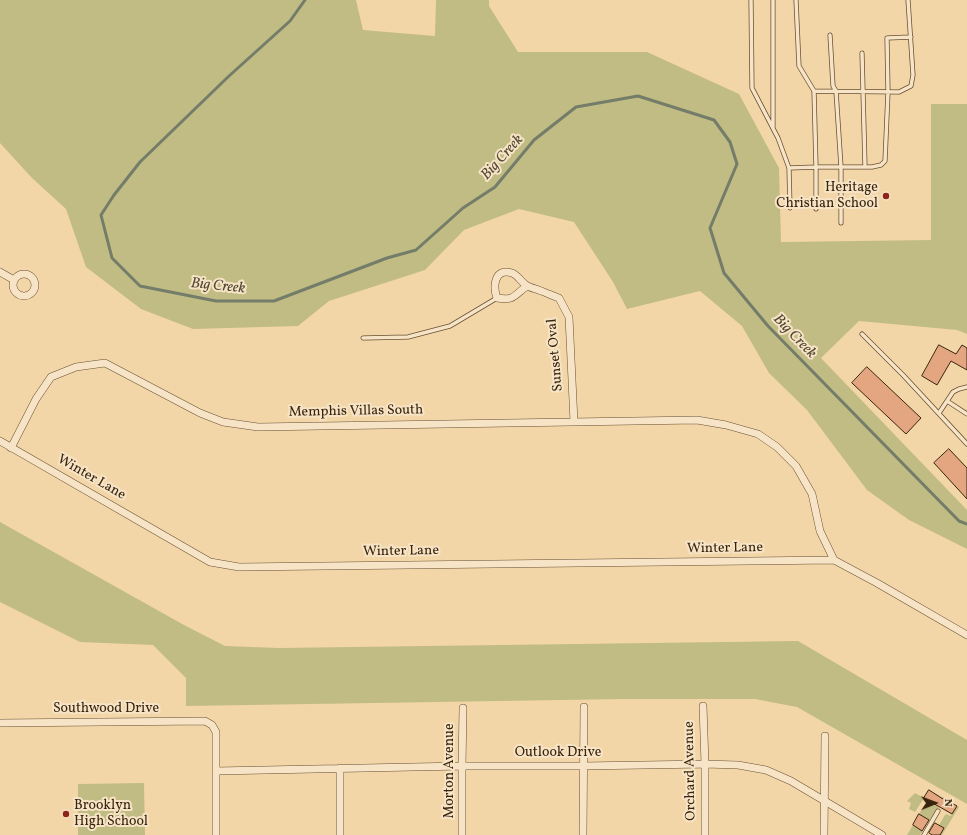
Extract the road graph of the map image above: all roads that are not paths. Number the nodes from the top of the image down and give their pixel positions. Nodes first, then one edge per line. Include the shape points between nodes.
1 (751, 0) edge
2 (773, 0) edge
3 (796, 0) edge
4 (908, 0) edge
5 (830, 35) dead end
6 (911, 37) junction
7 (862, 53) dead end
8 (814, 91) junction
9 (836, 92) junction
10 (863, 92) junction
11 (888, 92) junction
12 (773, 129) junction
13 (816, 167) junction
14 (840, 167) junction
15 (865, 167) junction
16 (789, 168) junction
17 (790, 208) dead end
18 (816, 209) dead end
19 (841, 223) dead end
20 (0, 272) edge
21 (14, 280) dead end
22 (527, 286) junction
23 (497, 298) junction
24 (862, 334) dead end
25 (363, 338) dead end
26 (967, 387) edge
27 (947, 401) junction
28 (938, 413) junction
29 (967, 414) edge
30 (574, 422) junction
31 (0, 441) edge
32 (967, 444) edge
33 (11, 448) junction
34 (834, 560) junction
35 (967, 635) edge
36 (703, 706) dead end
37 (584, 707) dead end
38 (463, 708) dead end
39 (0, 723) edge
40 (825, 736) dead end
41 (705, 764) junction
42 (462, 766) junction
43 (584, 766) junction
44 (340, 768) junction
45 (216, 771) junction
46 (824, 801) junction
47 (938, 810) dead end
48 (216, 835) edge
49 (340, 835) edge
50 (462, 835) edge
51 (584, 835) edge
52 (705, 835) edge
53 (824, 835) edge
54 (882, 835) edge
55 (924, 835) edge

1 - 12 lane via 752,88
2 - 12 lane
3 - 8 lane via 799,66
4 - 6 lane
5 - 9 lane via 833,86
6 - 11 lane via 911,86 899,92
6 - 11 lane via 887,38
7 - 10 lane
8 - 9 lane
8 - 13 lane
9 - 10 lane
9 - 14 lane
10 - 11 lane
10 - 15 lane
11 - 15 lane via 885,161 881,165
12 - 16 lane
13 - 14 lane
13 - 16 lane
13 - 18 lane
14 - 15 lane
14 - 19 lane
16 - 17 lane
20 - 21 street
22 - 23 street via 514,297
22 - 23 street, Sunset Oval via 512,273 500,274 495,286
22 - 30 street, Sunset Oval via 559,298 569,317
23 - 25 lane via 450,326 408,337
24 - 28 lane
26 - 27 lane via 953,392
27 - 28 lane
27 - 29 lane
28 - 32 lane
30 - 33 street, Memphis Villas South via 258,427 223,422 105,363 76,367 51,377
30 - 34 street, Memphis Villas South via 697,420 758,434 777,447 796,466 812,494 820,531
31 - 33 street, Winter Lane
33 - 34 street, Winter Lane via 210,562 239,567
34 - 35 street
36 - 41 street, Orchard Avenue
37 - 43 street
38 - 42 street, Morton Avenue
39 - 45 street, Southwood Drive via 205,721 212,725 216,732
40 - 46 street
41 - 43 street, Outlook Drive
41 - 46 street, Outlook Drive via 738,765 766,770 791,781
41 - 52 street, Orchard Avenue
42 - 43 street, Outlook Drive
42 - 44 street, Outlook Drive
42 - 50 street, Morton Avenue
43 - 51 street
44 - 45 street, Outlook Drive
44 - 49 street
45 - 48 street
46 - 53 street
46 - 54 street, Outlook Drive
47 - 55 lane

